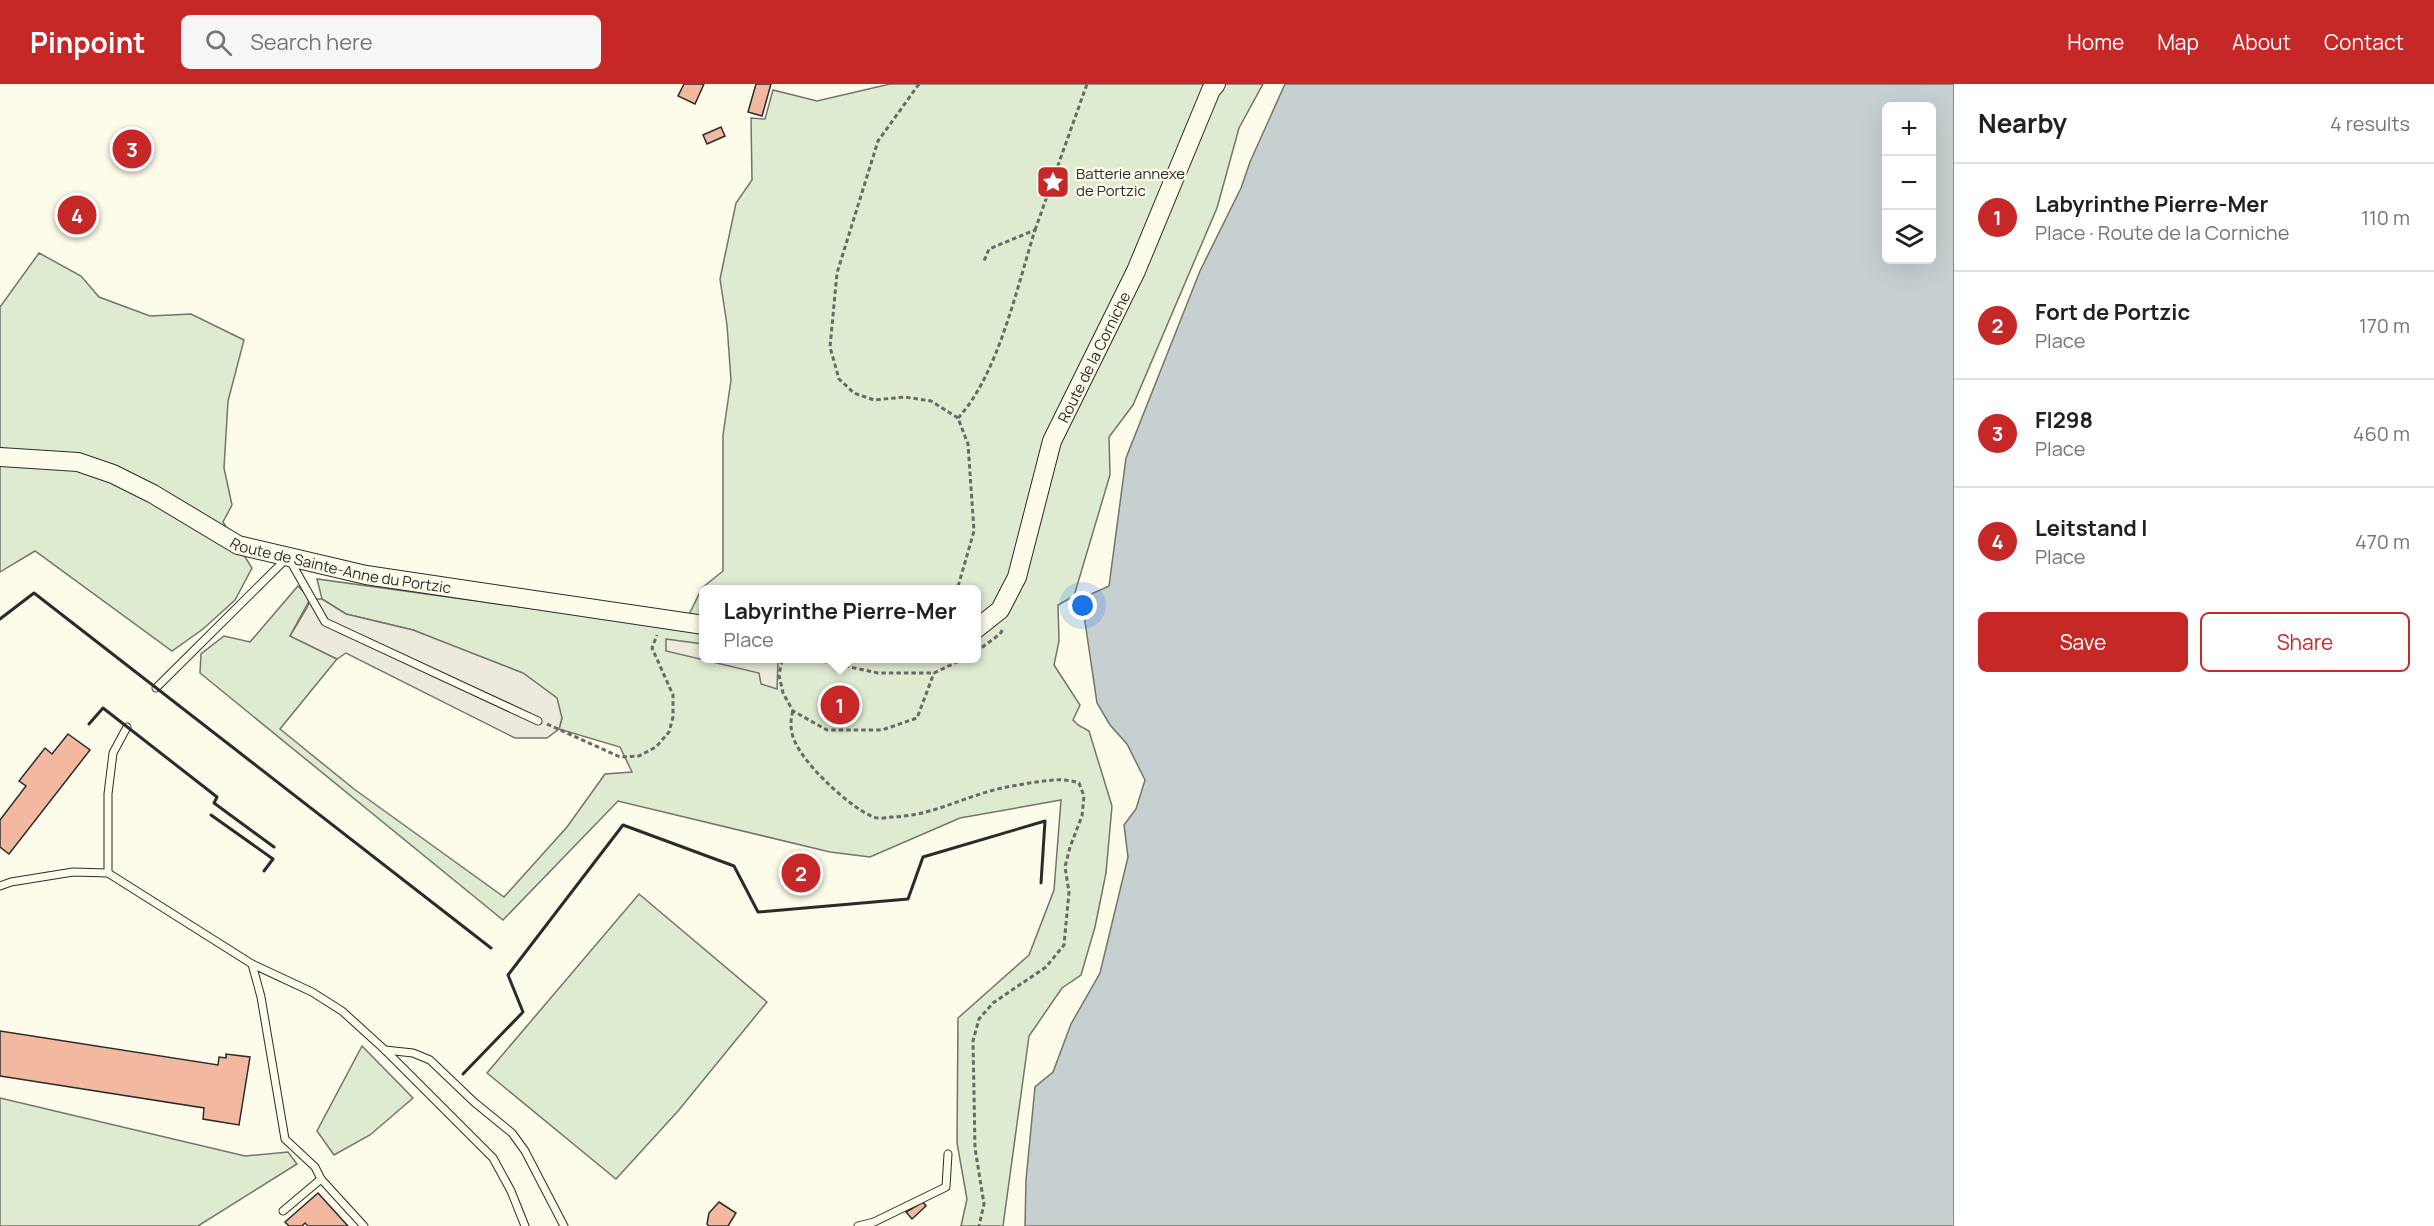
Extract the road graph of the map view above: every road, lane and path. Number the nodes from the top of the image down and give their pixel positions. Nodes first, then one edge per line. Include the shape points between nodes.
1 (919, 84) edge
2 (1087, 84) edge
3 (1216, 84) edge
4 (1035, 230) junction
5 (984, 261) dead end
6 (958, 418) junction
7 (0, 457) edge
8 (288, 557) junction
9 (958, 585) edge
10 (699, 625) edge
11 (981, 625) edge
12 (665, 636) dead end
13 (781, 663) edge
14 (831, 663) edge
15 (955, 663) edge
16 (934, 673) junction
17 (156, 688) dead end
18 (793, 711) junction
19 (538, 721) joint
20 (127, 727) dead end
21 (108, 873) junction
22 (0, 886) edge
23 (252, 964) junction
24 (385, 1050) junction
25 (948, 1154) dead end
26 (321, 1179) junction
27 (283, 1211) dead end
28 (364, 1226) edge
29 (525, 1226) edge
30 (564, 1226) edge
31 (858, 1226) edge
32 (979, 1226) edge

1 - 6 path via 878,141 837,273 830,347 839,379 854,393 874,400 905,397 931,401
2 - 4 path
3 - 11 street, Route de la Corniche via 1136,271 1052,441 1017,577 1000,610
4 - 5 path via 989,249
4 - 6 path via 991,365
6 - 9 path via 968,444 974,531
7 - 8 street, Route de Sainte-Anne du Portzic via 78,462 113,474 238,545
8 - 10 street, Route de Sainte-Anne du Portzic via 366,574
8 - 17 lane
8 - 19 lane via 325,622
12 - 19 path via 656,634 652,648 673,695 673,717 669,732 656,747 639,756 620,756
13 - 18 path via 779,675 783,693
14 - 16 path via 878,673
15 - 16 path
16 - 18 path via 917,718 882,730 827,730
18 - 32 path via 791,730 801,754 830,787 874,818 932,812 1002,788 1054,779 1078,783 1084,796 1082,816 1065,867 1069,892 1064,945 1046,967 993,1003 979,1019 973,1041 975,1148 984,1204
20 - 21 lane via 113,753
21 - 22 lane via 73,872
21 - 23 lane
23 - 24 lane via 342,1011
23 - 26 lane via 285,1139 315,1167
24 - 29 lane via 493,1158 512,1191
24 - 30 lane via 413,1053 430,1060 512,1133
25 - 31 lane via 946,1187
26 - 27 lane
26 - 28 lane

